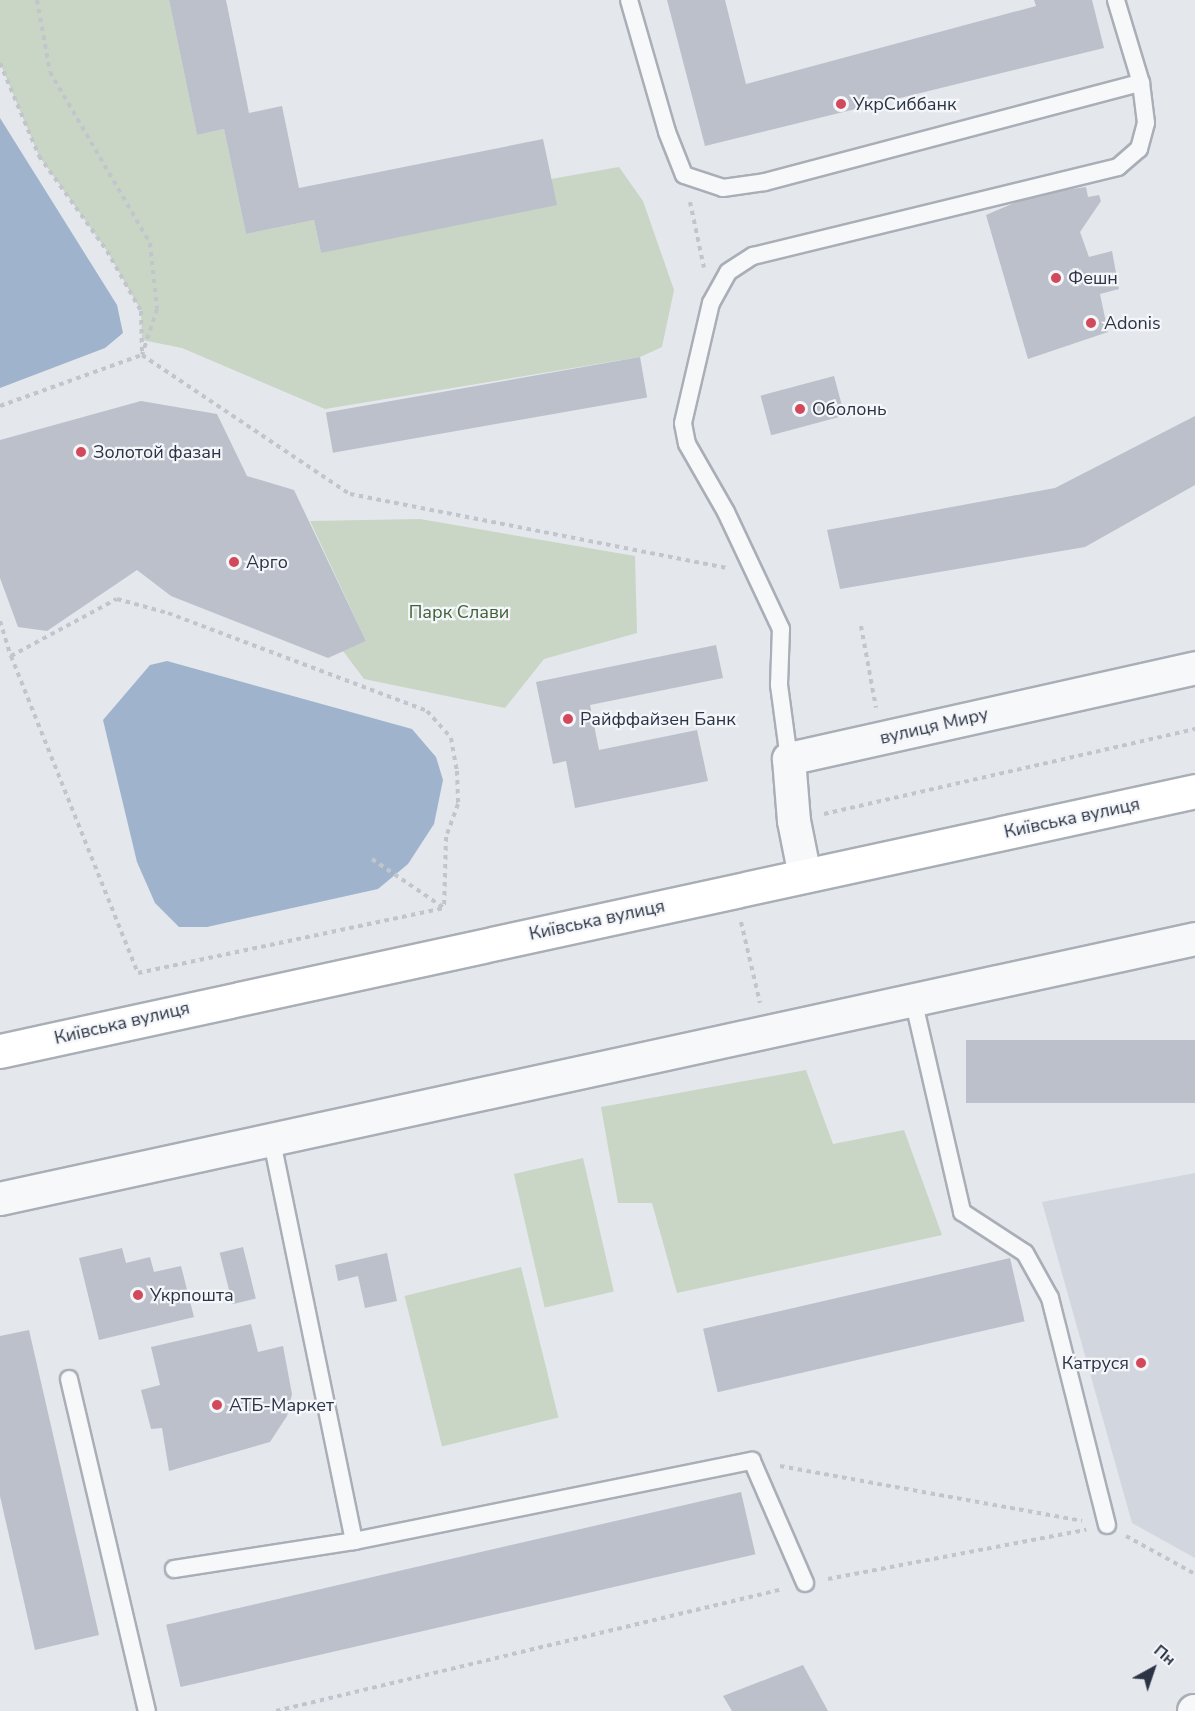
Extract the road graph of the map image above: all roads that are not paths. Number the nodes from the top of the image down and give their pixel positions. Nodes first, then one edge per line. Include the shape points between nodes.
1 (629, 0) edge
2 (1116, 0) edge
3 (1141, 82) junction
4 (1195, 668) edge
5 (789, 759) junction
6 (1195, 791) edge
7 (805, 876) junction
8 (1195, 939) edge
9 (912, 999) junction
10 (0, 1051) edge
11 (271, 1138) junction
12 (0, 1199) edge
13 (69, 1378) dead end
14 (1107, 1525) road end
15 (354, 1541) junction
16 (174, 1569) dead end
17 (805, 1583) road end
18 (147, 1711) edge

1 - 3 lane via 667,132 684,175 723,188 765,182
2 - 3 lane
3 - 5 lane via 1146,123 1139,149 1118,167 753,256 728,272 711,303 683,423 687,444 781,629 779,684
4 - 5 street, вулиця Миру
5 - 7 street via 794,821
6 - 7 main road, Київська вулиця
7 - 10 main road, Київська вулиця
8 - 9 street
9 - 11 street
9 - 14 lane via 962,1212 1025,1253 1050,1298
11 - 12 street
11 - 15 lane
13 - 18 lane
15 - 16 lane
15 - 17 lane via 752,1461

